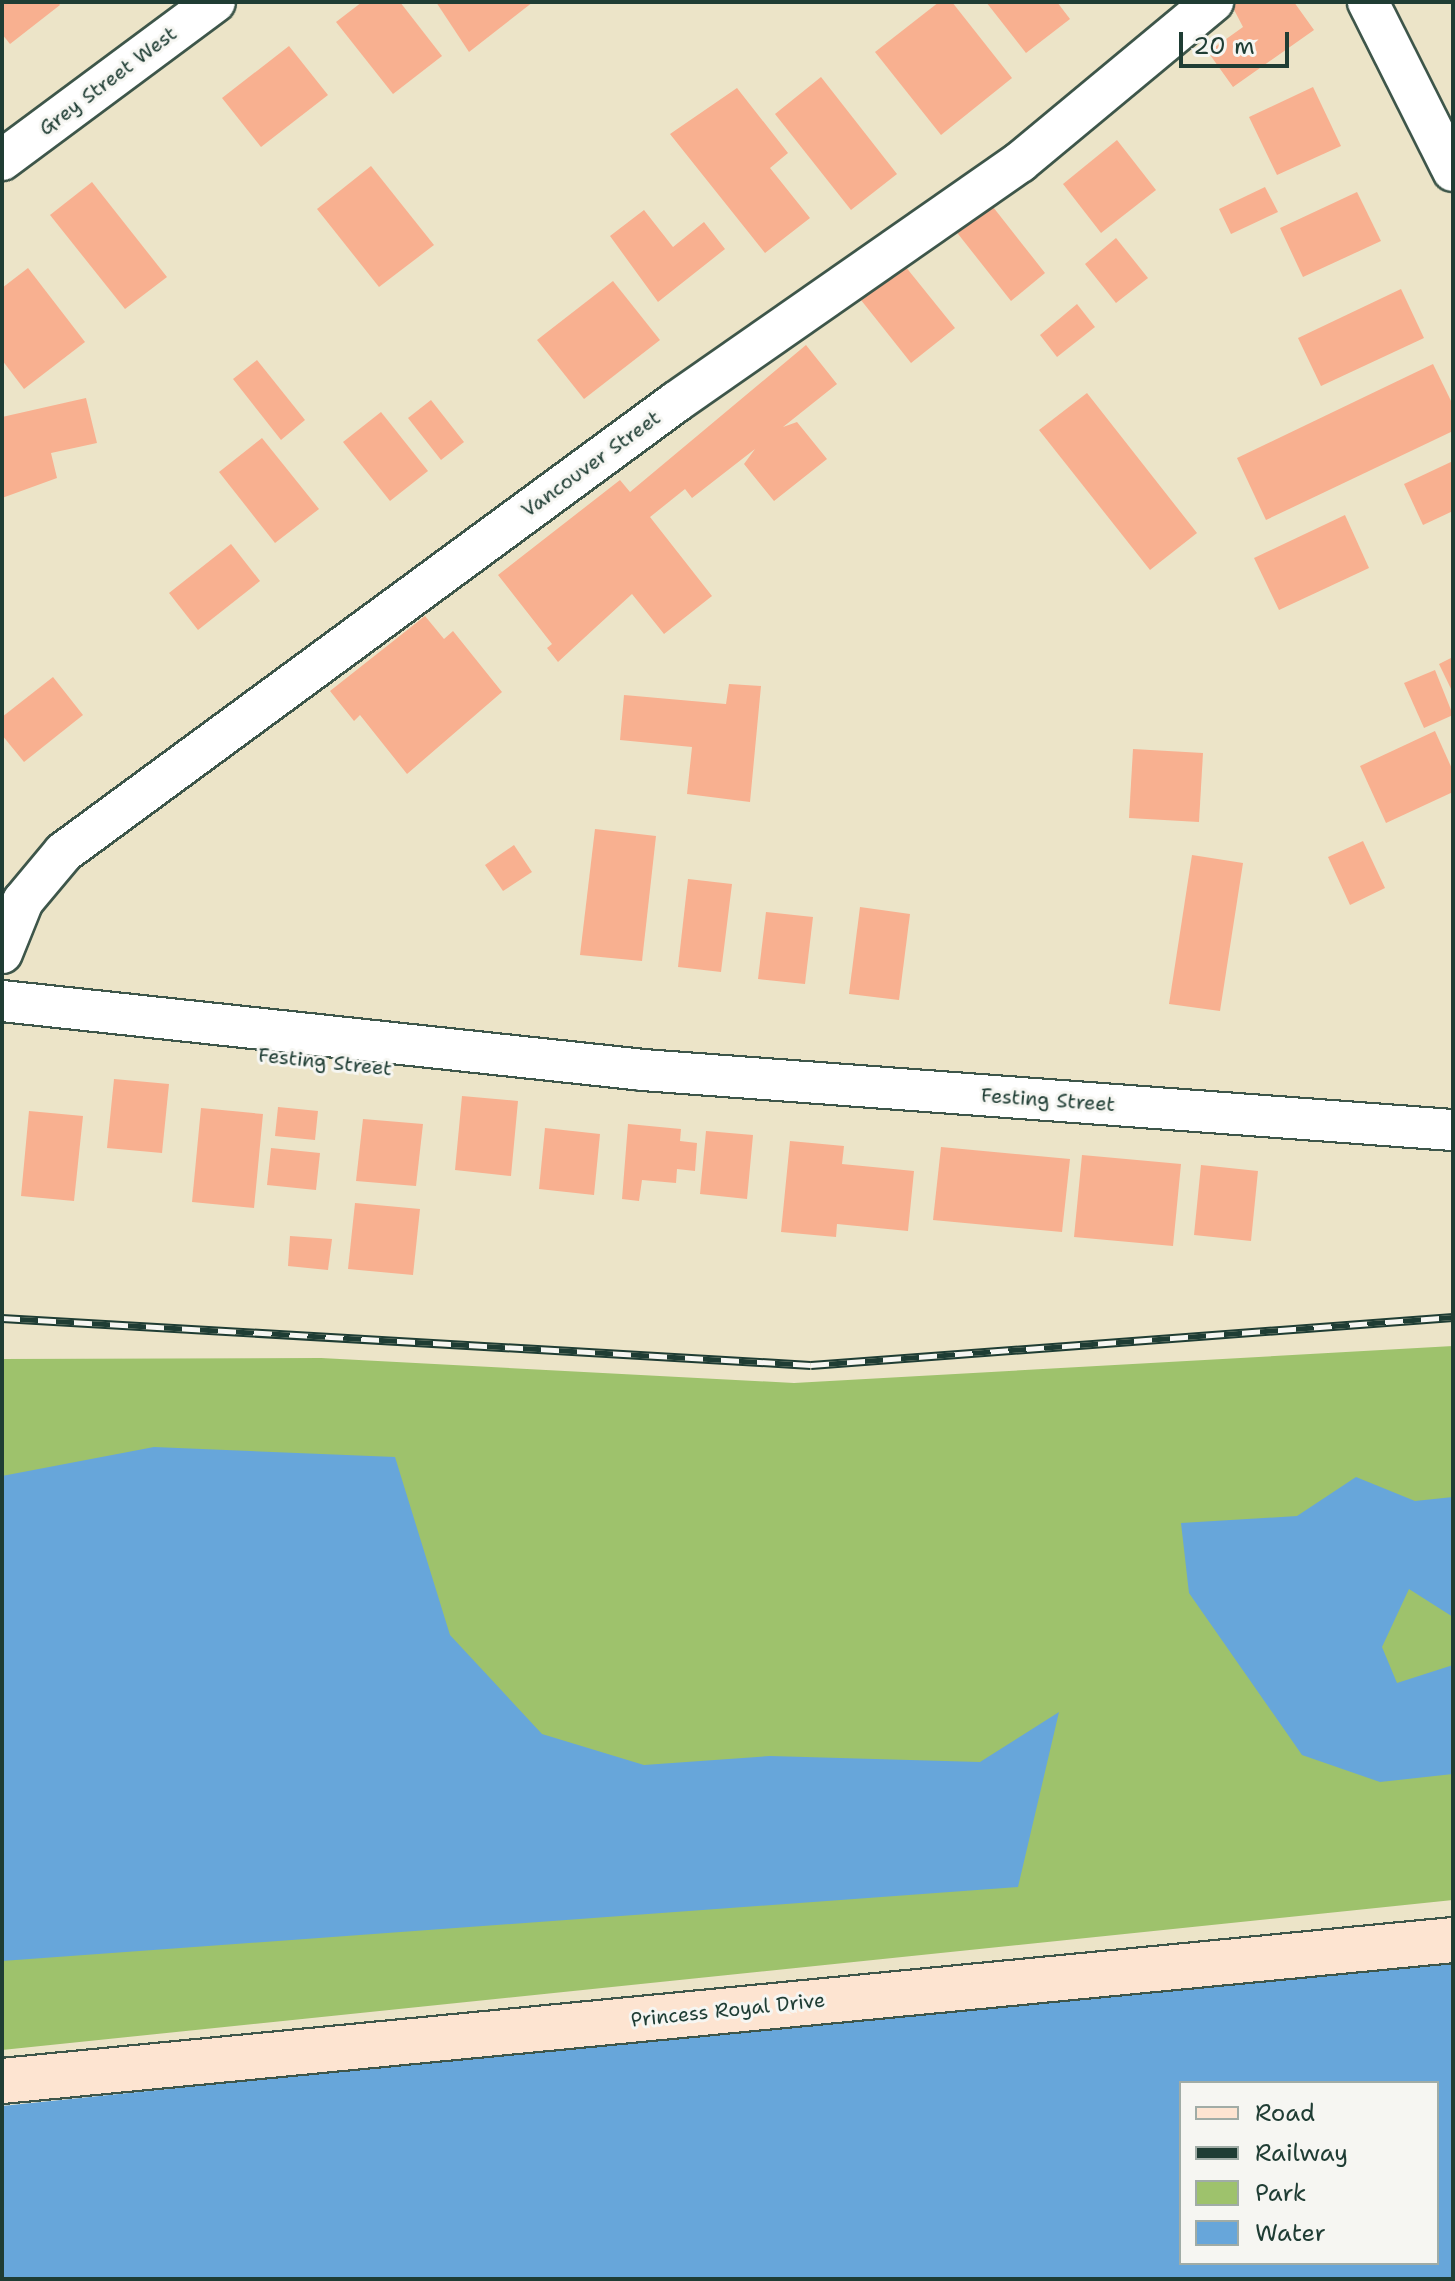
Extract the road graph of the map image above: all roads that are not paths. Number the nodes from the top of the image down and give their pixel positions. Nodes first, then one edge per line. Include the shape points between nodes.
1 (215, 2) edge
2 (1213, 2) edge
3 (1368, 2) edge
4 (2, 160) edge
5 (1453, 171) edge
6 (2, 953) edge
7 (2, 1001) edge
8 (2, 1027) edge
9 (643, 1070) junction
10 (1453, 1130) edge
11 (1453, 1940) edge
12 (2, 2081) edge

1 - 4 street, Grey Street West
2 - 6 street, Vancouver Street via 1020,162 676,402 64,852 23,901
3 - 5 street
7 - 9 street, Festing Street
8 - 9 street, Festing Street via 599,1091
9 - 10 street, Festing Street
11 - 12 main road, Princess Royal Drive

